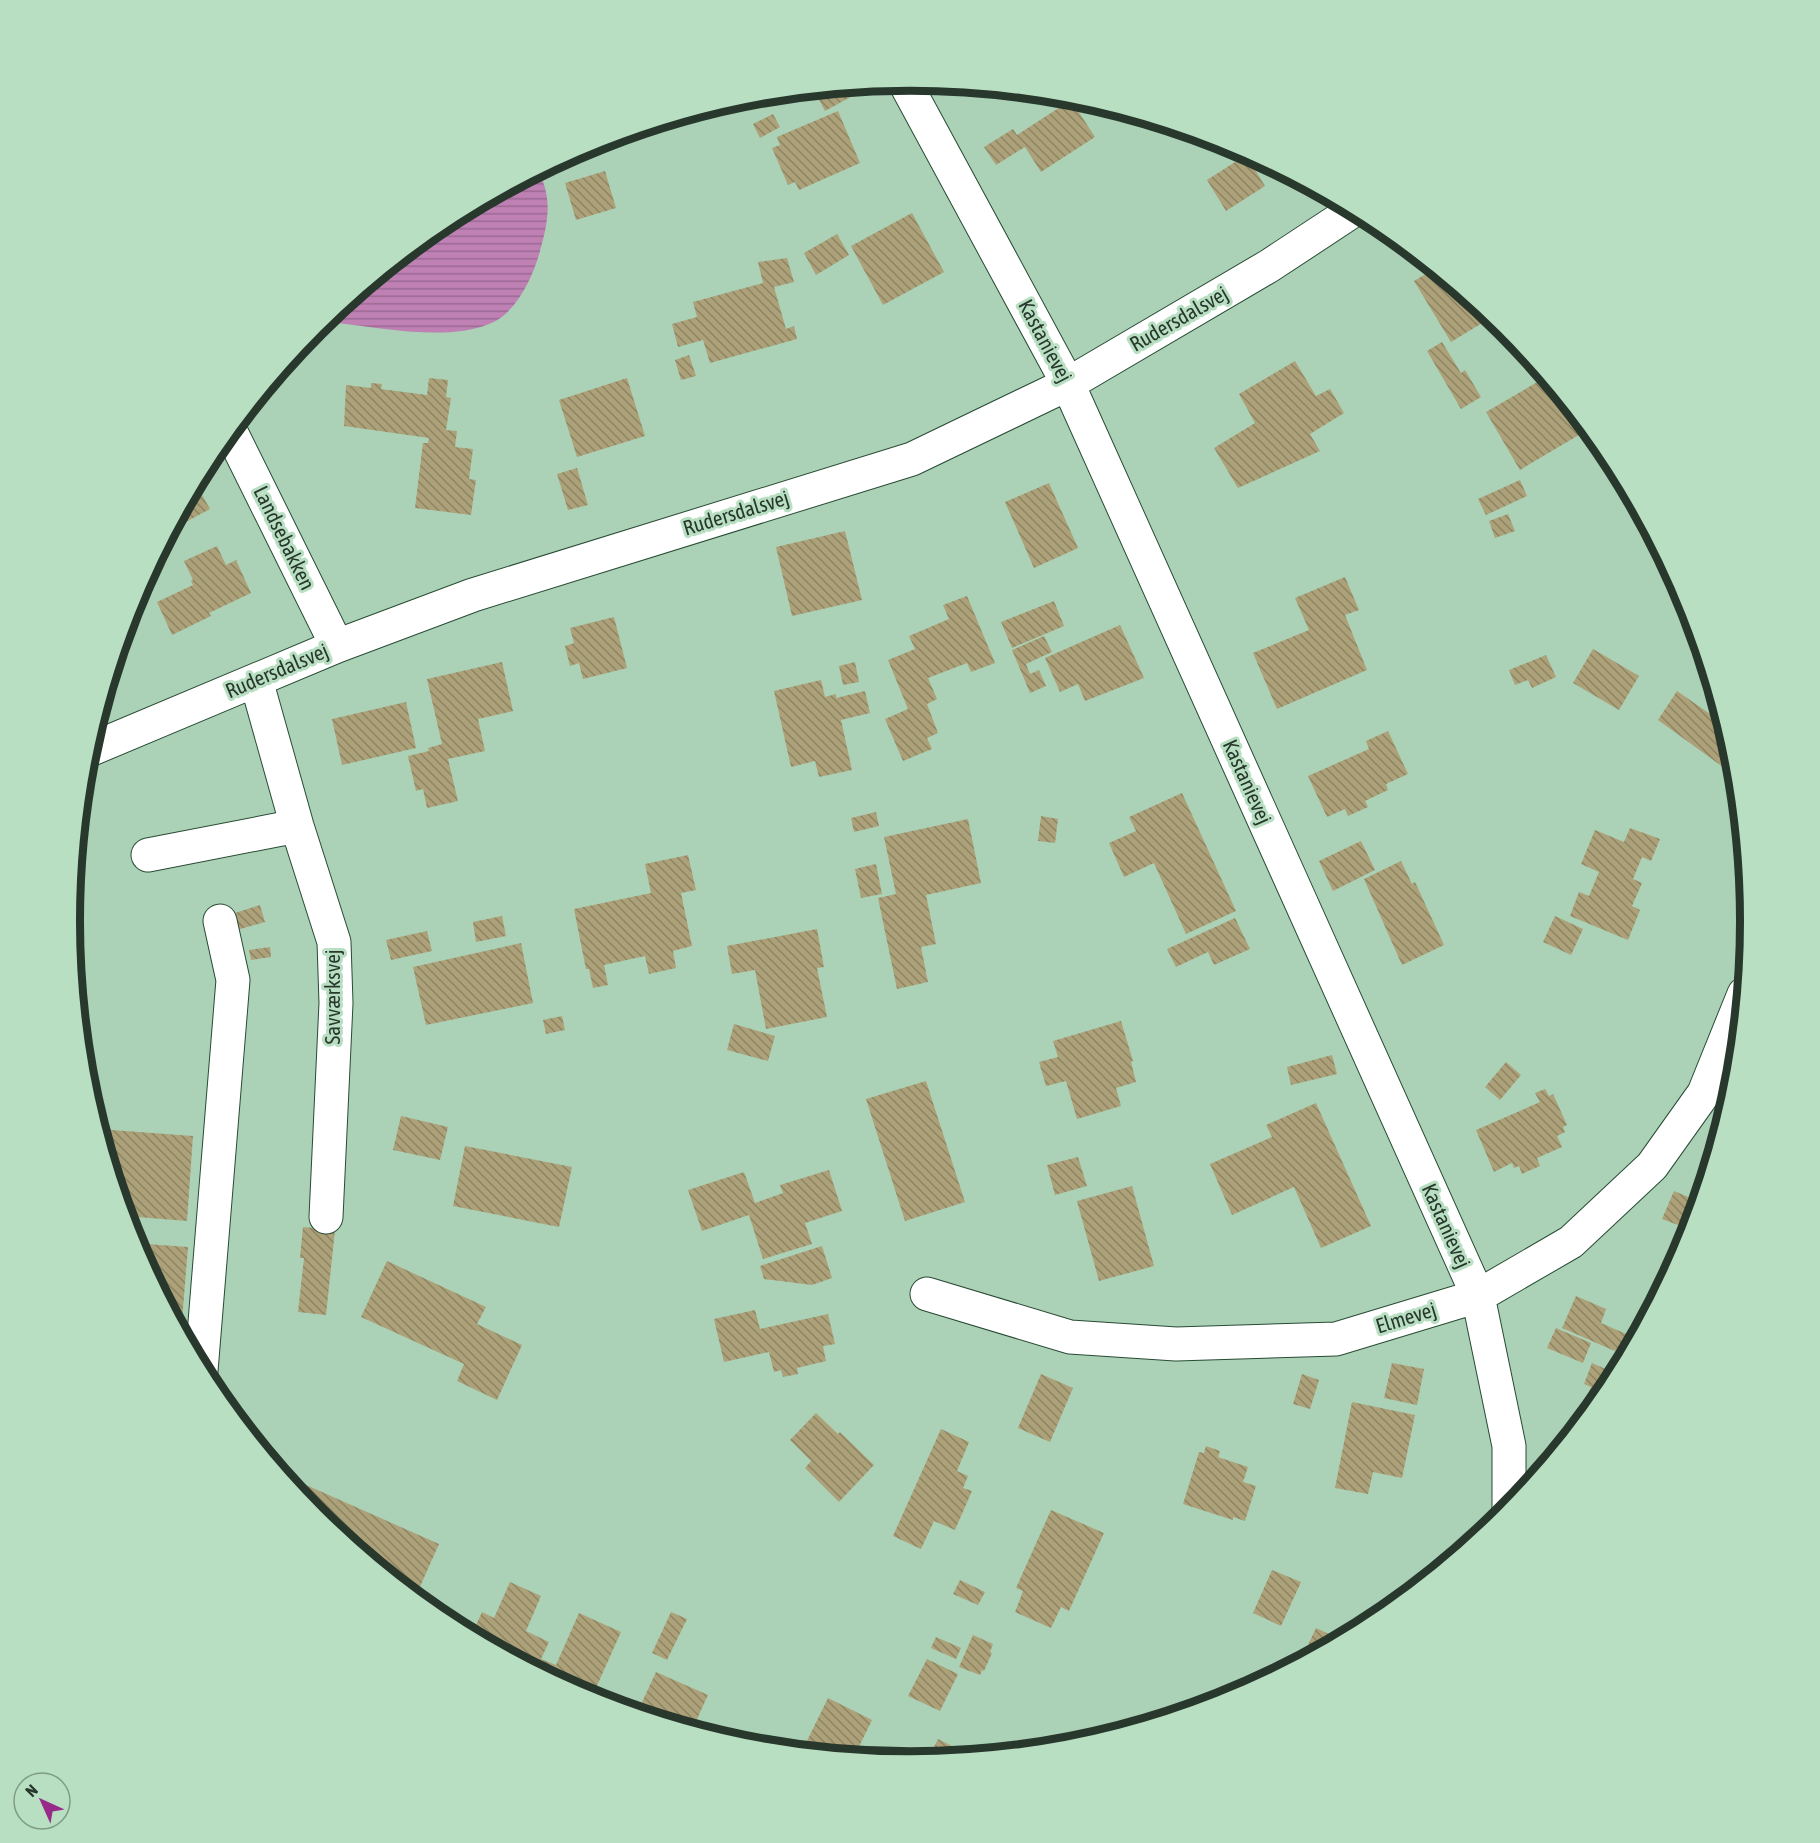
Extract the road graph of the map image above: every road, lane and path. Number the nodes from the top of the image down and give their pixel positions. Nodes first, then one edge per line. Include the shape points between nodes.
1 (909, 91) edge
2 (1346, 215) edge
3 (1068, 384) junction
4 (234, 439) edge
5 (337, 646) junction
6 (256, 680) junction
7 (98, 746) edge
8 (297, 826) junction
9 (148, 855) dead end
10 (220, 921) dead end
11 (1734, 1018) edge
12 (326, 1217) dead end
13 (927, 1294) dead end
14 (1478, 1296) junction
15 (202, 1356) edge
16 (1509, 1496) edge

1 - 3 street, Kastanievej
2 - 3 street, Rudersdalsvej via 1269,266
3 - 5 street, Rudersdalsvej via 912,459 473,595
3 - 14 street, Kastanievej
4 - 5 street, Landsebakken
5 - 6 street, Rudersdalsvej
6 - 7 street, Rudersdalsvej
6 - 8 street, Savværksvej
8 - 9 street
8 - 12 street, Savværksvej via 334,942 336,1003
10 - 15 street via 233,980
11 - 14 street, Elmevej via 1704,1093 1652,1166 1571,1242
13 - 14 street, Elmevej via 1070,1337 1176,1344 1336,1339
14 - 16 street, Kastanievej via 1509,1446

